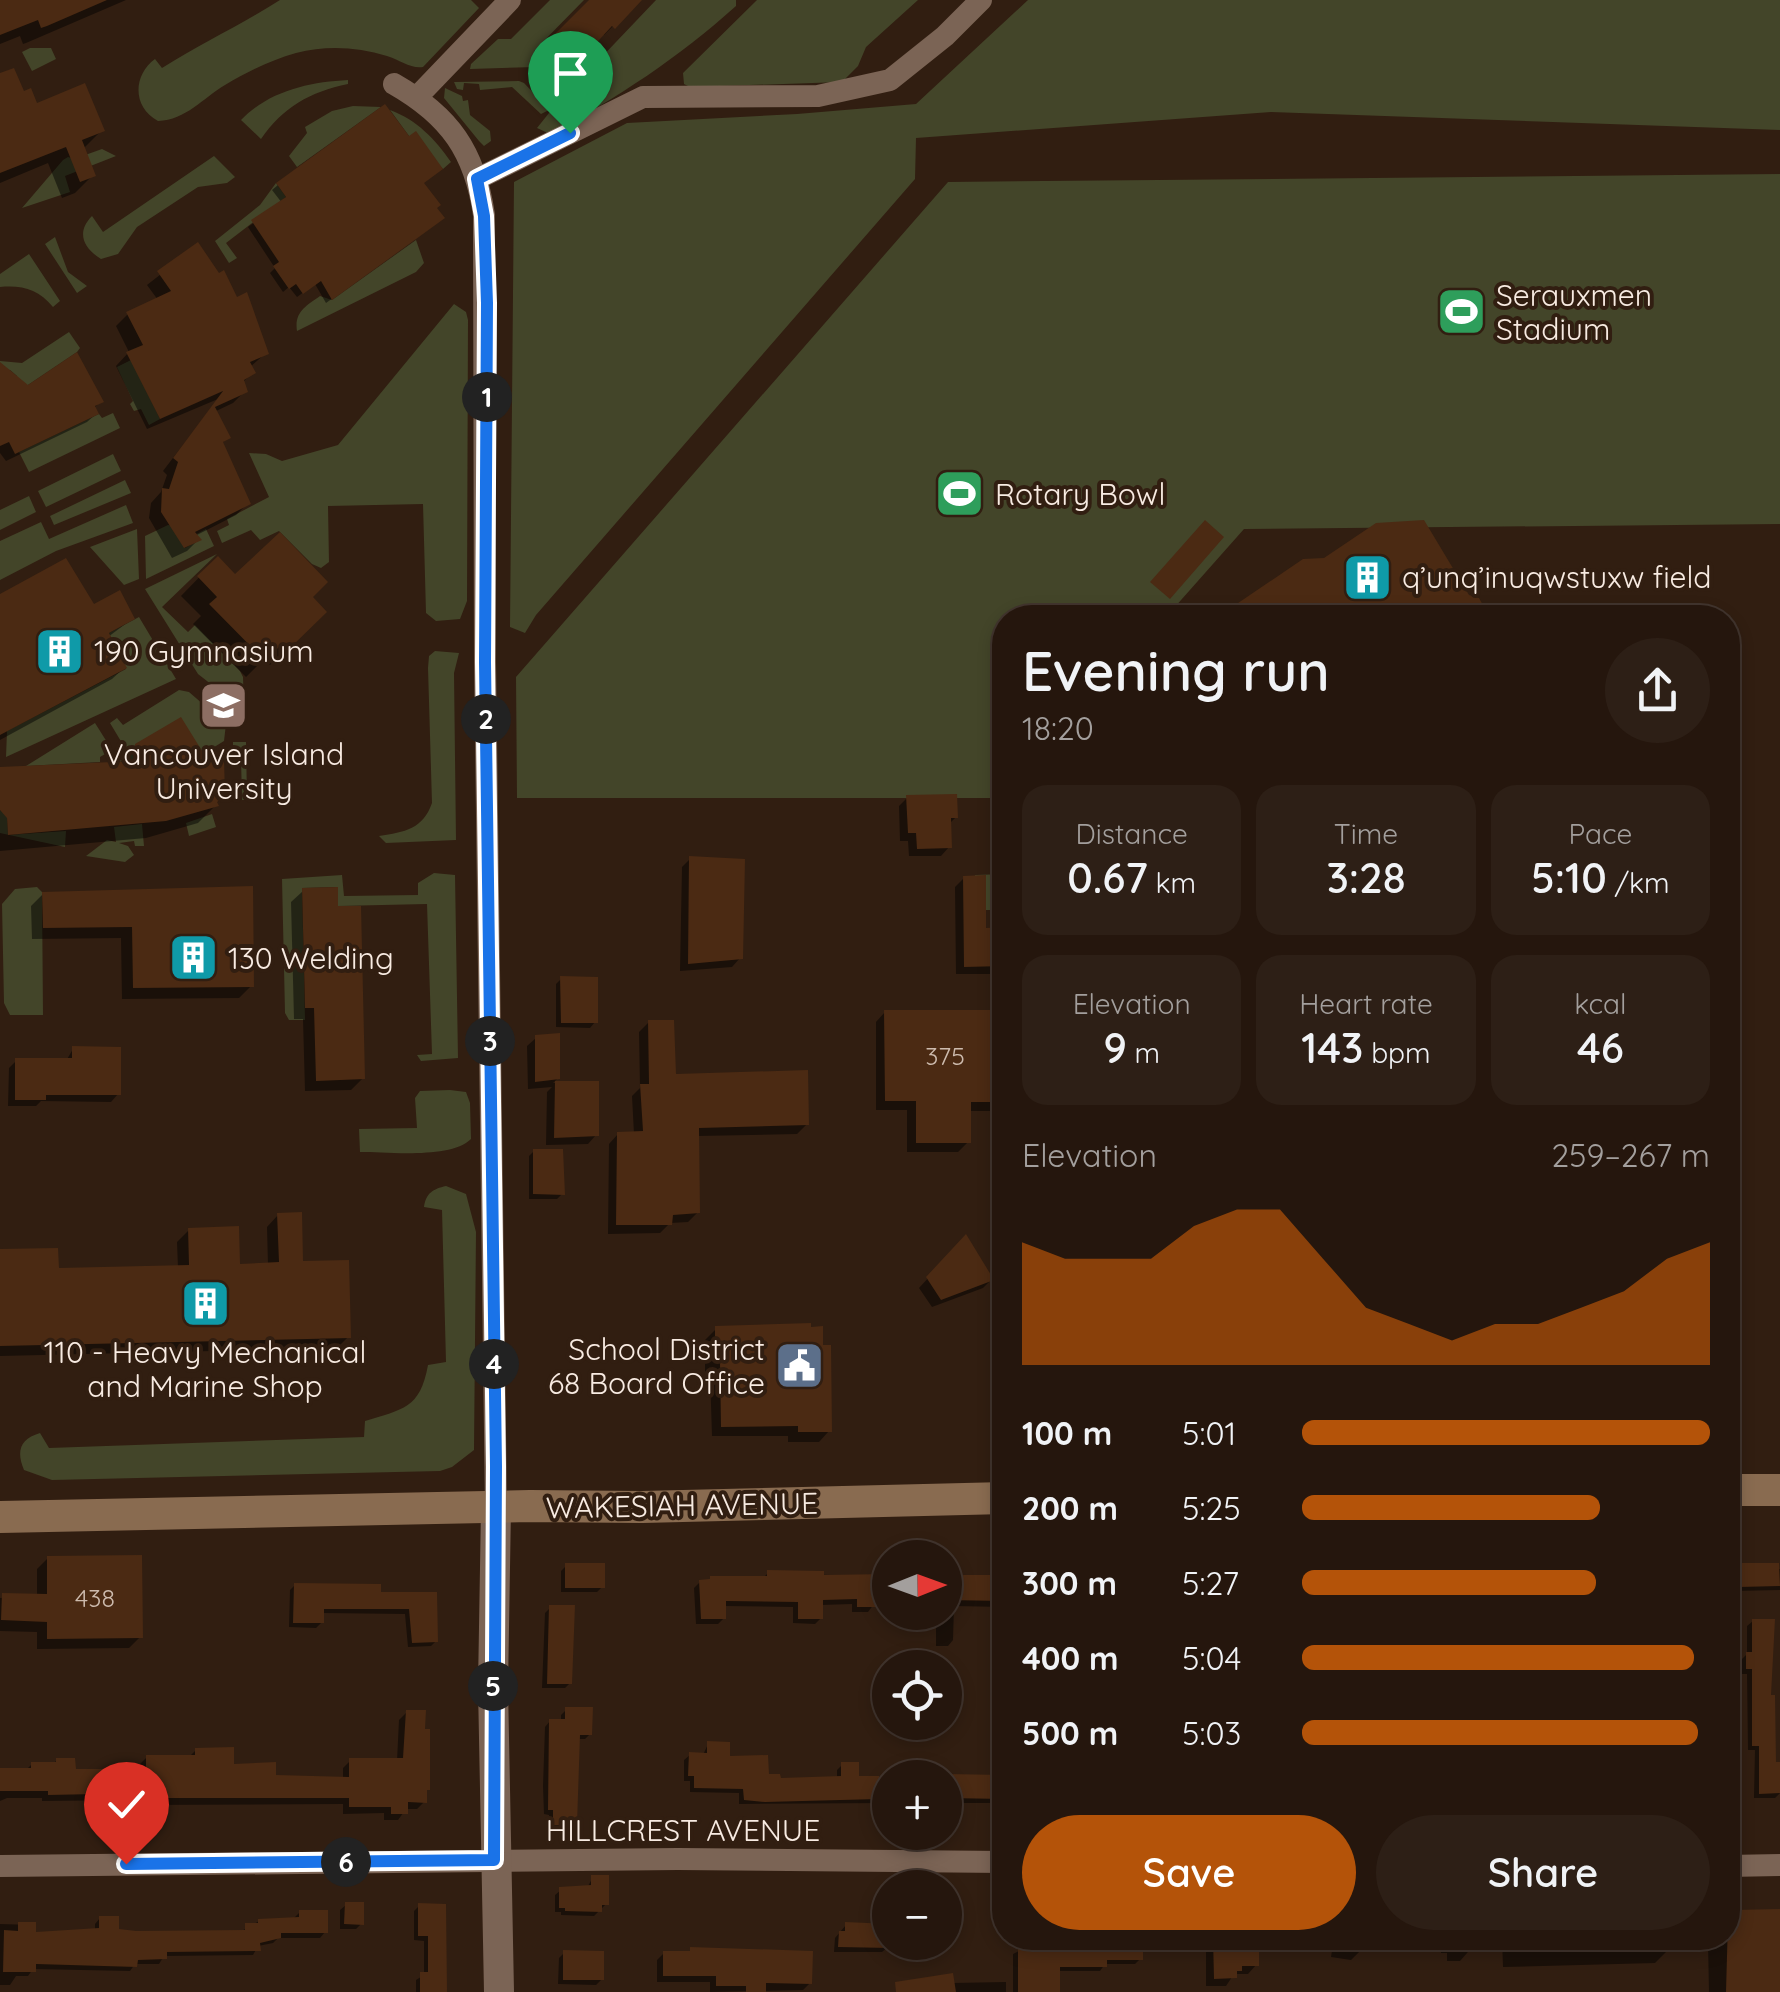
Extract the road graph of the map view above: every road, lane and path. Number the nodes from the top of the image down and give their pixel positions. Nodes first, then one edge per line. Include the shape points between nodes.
1 (510, 0) edge
2 (980, 0) edge
3 (394, 84) dead end
4 (417, 97) junction
5 (477, 179) junction
6 (1740, 1490) edge
7 (1780, 1490) edge
8 (992, 1498) edge
9 (496, 1508) junction
10 (0, 1517) edge
11 (494, 1860) junction
12 (992, 1862) edge
13 (1780, 1864) edge
14 (0, 1866) edge
15 (1740, 1866) edge
16 (498, 1992) edge

1 - 4 street
2 - 5 street via 890,80 818,96 643,97
3 - 4 street
4 - 5 street via 451,129
5 - 9 street via 487,303
6 - 7 main road
8 - 9 main road, WAKESIAH AVENUE
9 - 10 main road, WAKESIAH AVENUE
9 - 11 street
11 - 12 street, HILLCREST AVENUE
11 - 14 street, HILLCREST AVENUE
11 - 16 street
13 - 15 street

